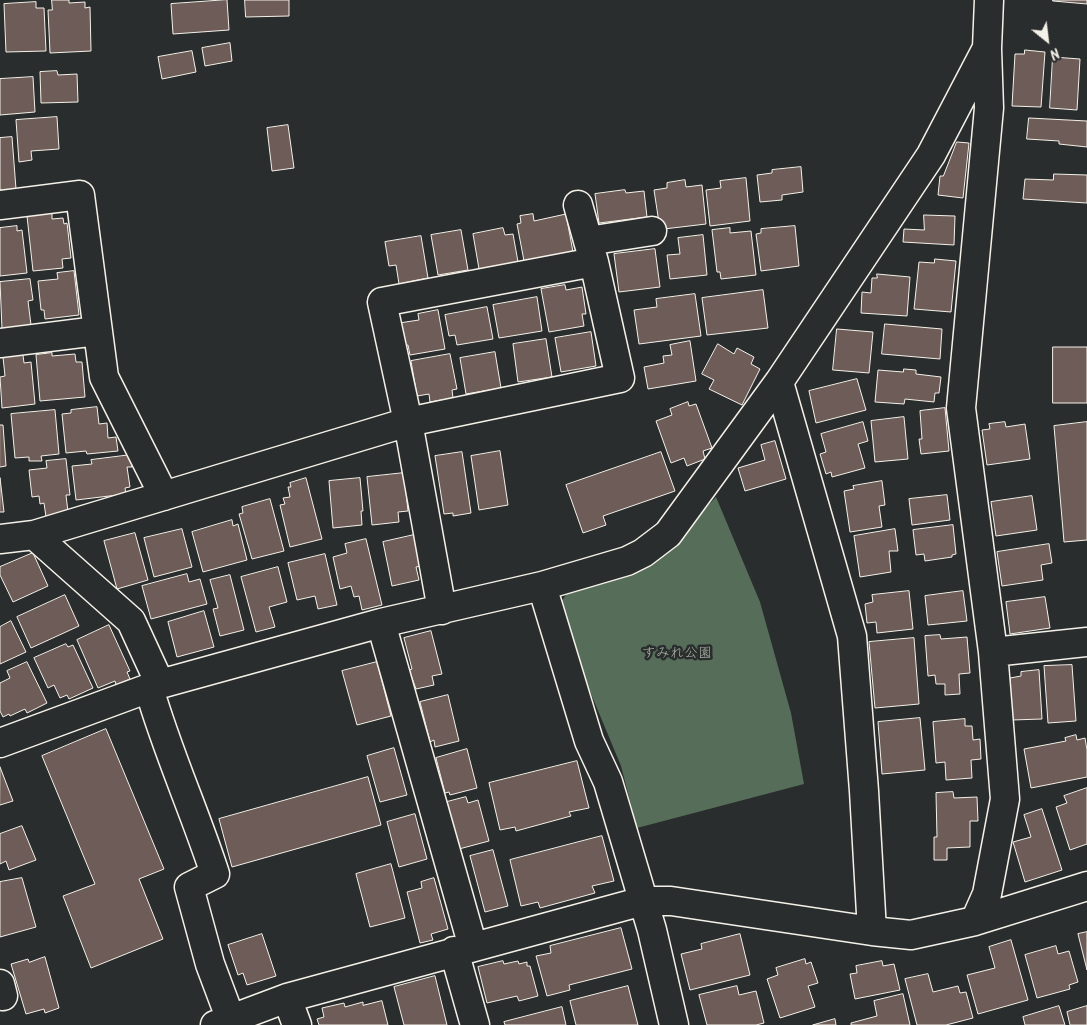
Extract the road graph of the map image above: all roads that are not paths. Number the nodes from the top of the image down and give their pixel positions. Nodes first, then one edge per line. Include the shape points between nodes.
1 (989, 0) edge
2 (987, 48) junction
3 (0, 205) edge
4 (578, 205) dead end
5 (652, 231) dead end
6 (591, 251) junction
7 (97, 330) junction
8 (0, 343) edge
9 (779, 382) junction
10 (408, 422) junction
11 (164, 496) junction
12 (34, 535) junction
13 (0, 540) edge
14 (542, 586) junction
15 (442, 610) junction
16 (382, 623) junction
17 (1087, 642) edge
18 (992, 652) junction
19 (155, 686) junction
20 (0, 743) edge
21 (1087, 886) edge
22 (643, 901) junction
23 (975, 921) junction
24 (872, 931) junction
25 (463, 949) junction
26 (287, 998) junction
27 (223, 1022) edge
28 (298, 1025) edge
29 (474, 1025) edge
30 (674, 1025) edge

1 - 2 street
2 - 9 street via 931,155
2 - 18 street via 989,108 961,408
3 - 7 street via 80,195
4 - 6 street
5 - 6 street
6 - 10 street via 382,302
6 - 10 street via 620,378
7 - 8 street
7 - 11 street via 104,377
9 - 14 street via 668,534 627,561
9 - 24 street via 852,636
10 - 11 street
10 - 15 street
11 - 12 street
12 - 13 street
12 - 19 street via 131,621
14 - 15 street
14 - 22 street via 589,742 608,782
15 - 16 street
16 - 19 street
16 - 25 street
17 - 18 street
18 - 23 street via 1006,799 987,894
19 - 20 street
19 - 27 street via 158,721 215,874 189,887
21 - 23 street
22 - 24 street via 672,901
22 - 25 street
22 - 30 street
23 - 24 street via 911,935
25 - 26 street
25 - 29 street
26 - 27 street
26 - 28 street

